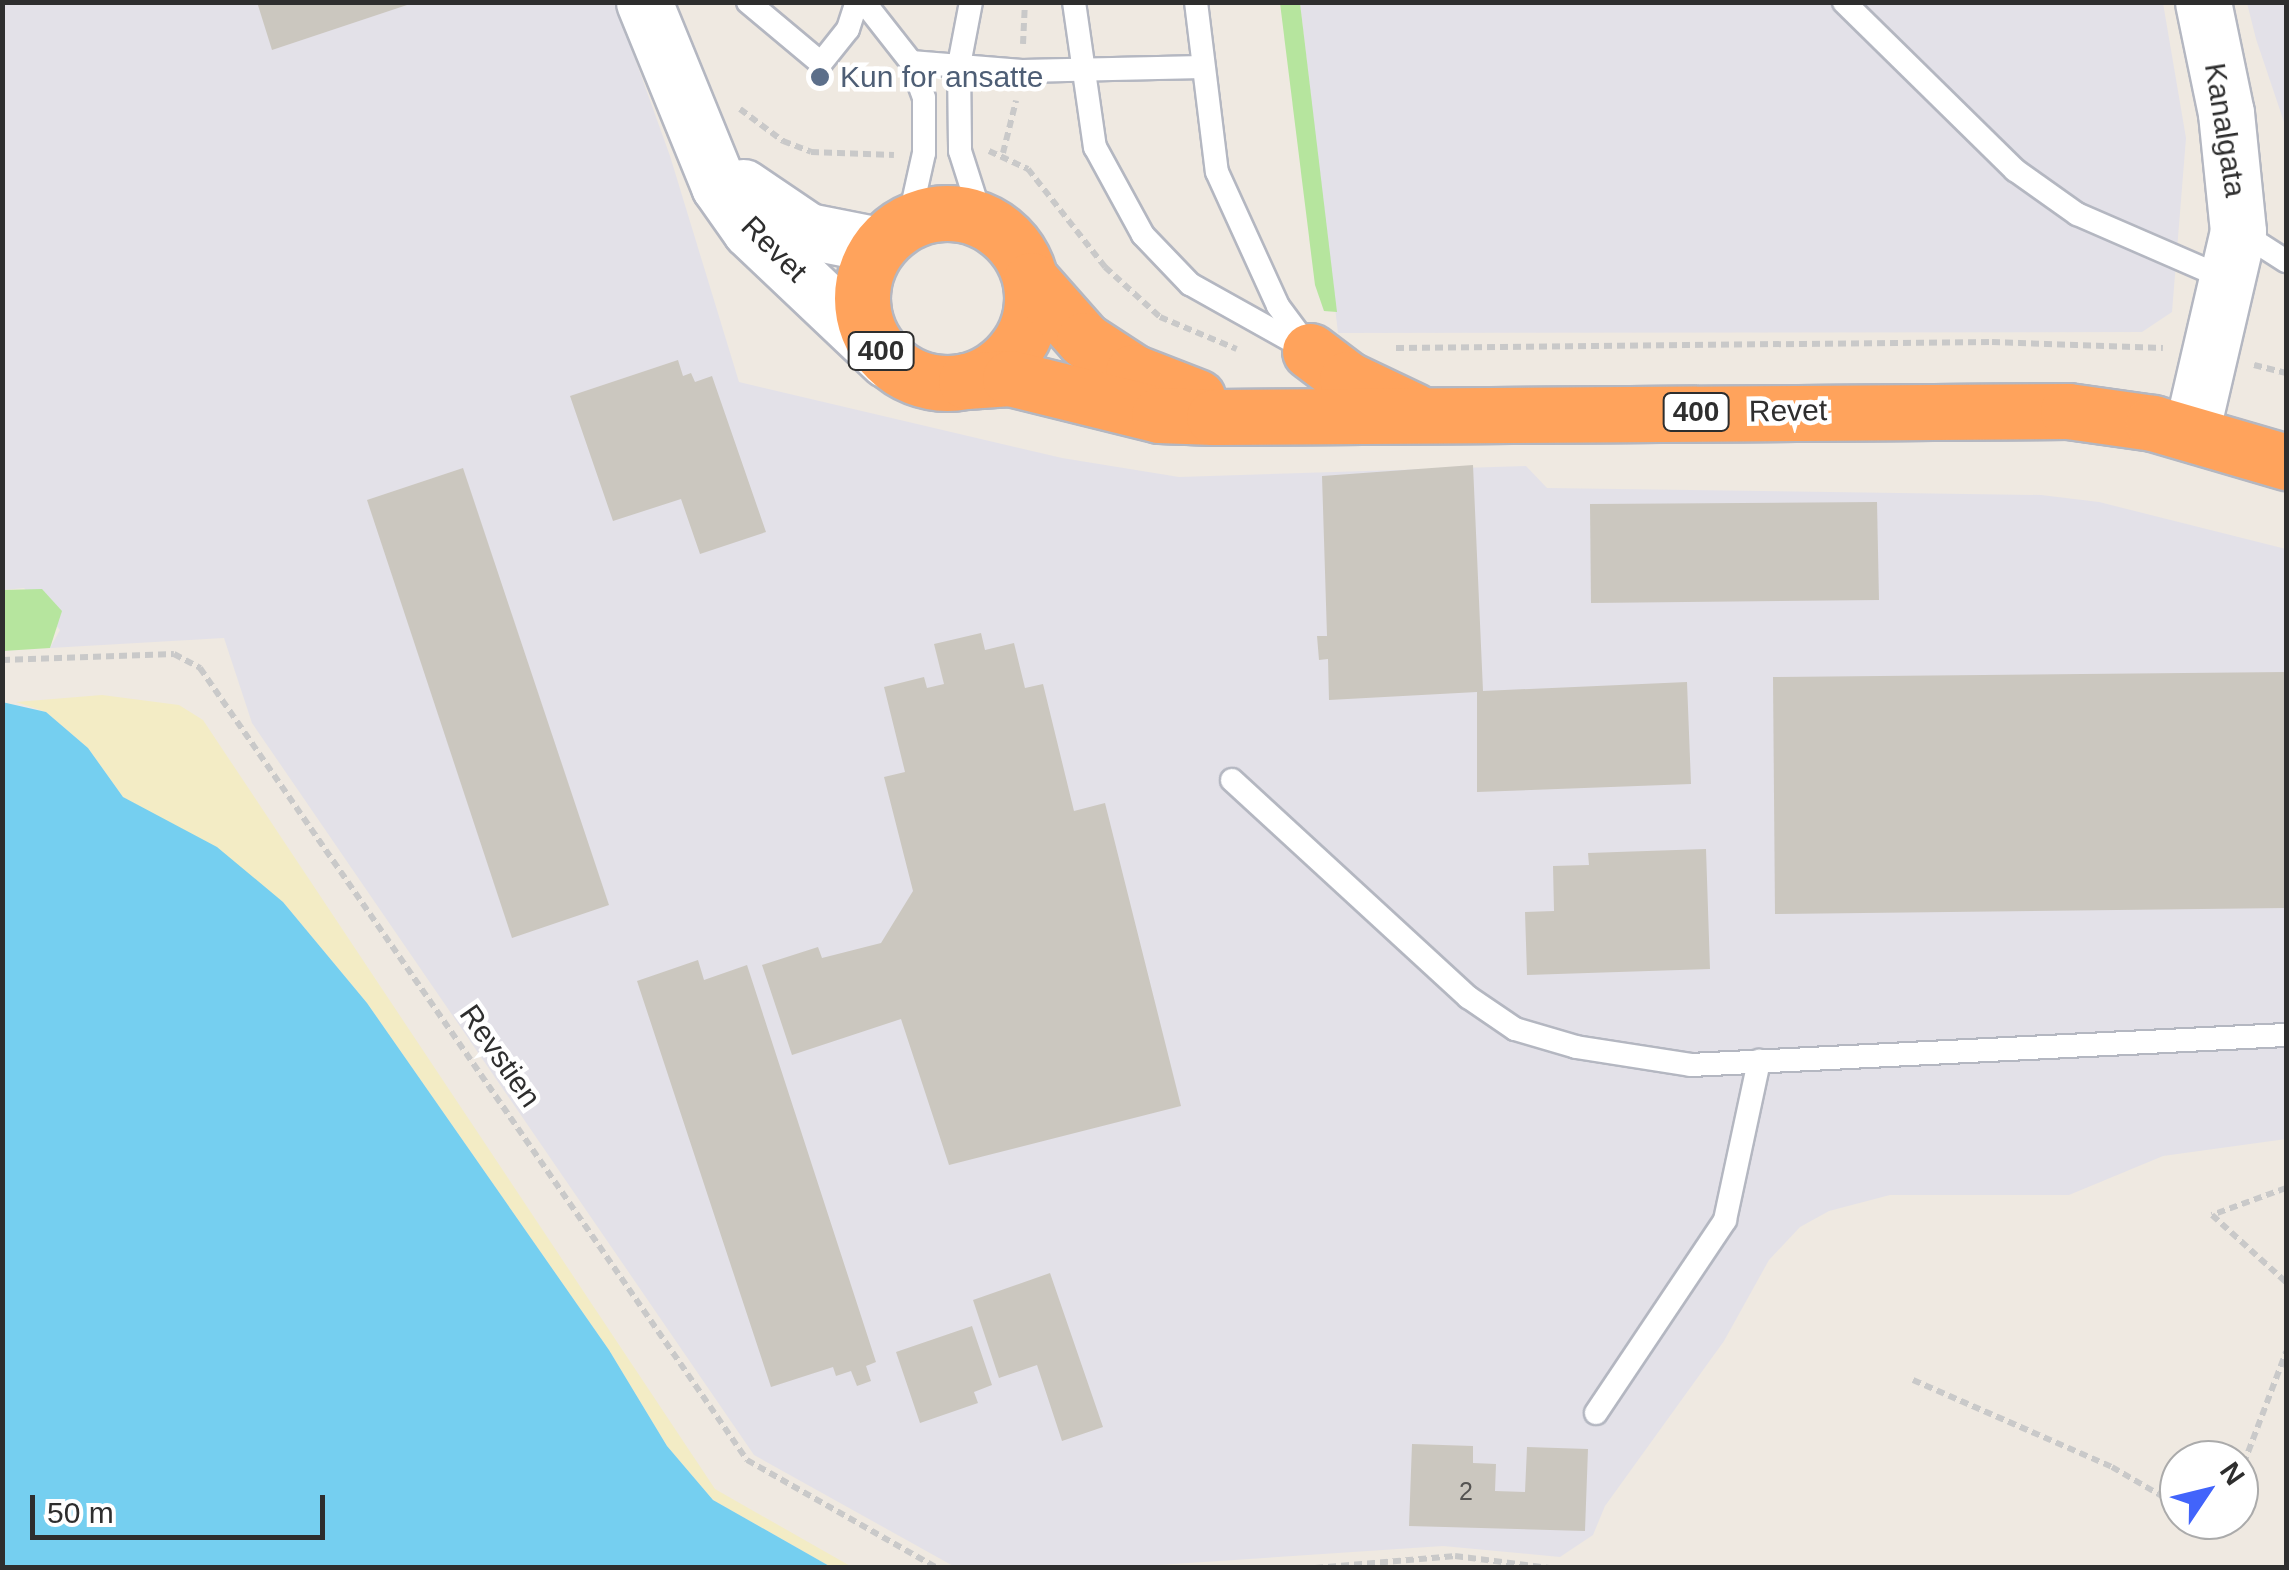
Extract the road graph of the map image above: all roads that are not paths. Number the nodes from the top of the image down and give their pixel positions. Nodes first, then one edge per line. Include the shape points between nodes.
1 (644, 2) edge
2 (748, 2) edge
3 (860, 2) edge
4 (971, 2) edge
5 (1074, 2) edge
6 (1196, 2) edge
7 (1844, 2) edge
8 (2202, 2) edge
9 (911, 62) junction
10 (960, 65) junction
11 (1203, 67) junction
12 (1080, 71) junction
13 (709, 111) junction
14 (982, 220) junction
15 (894, 232) junction
16 (2233, 255) junction
17 (2286, 262) edge
18 (1031, 280) junction
19 (1310, 351) junction
20 (887, 360) junction
21 (966, 382) junction
22 (1264, 413) junction
23 (1425, 416) junction
24 (2192, 433) junction
25 (2286, 462) edge
26 (1232, 780) dead end
27 (2286, 1036) edge
28 (1759, 1061) junction
29 (1596, 1413) dead end

1 - 13 street, Revet
2 - 3 lane via 821,63
3 - 9 lane
4 - 10 lane
5 - 12 lane
6 - 11 lane
7 - 16 lane via 2015,170 2077,214
8 - 16 street, Kanalgata via 2226,113
9 - 10 lane
9 - 15 lane via 924,98 924,153
10 - 12 lane
10 - 14 lane via 960,151
11 - 12 lane
11 - 19 lane via 1218,172 1278,306
12 - 19 lane via 1095,147 1142,235 1190,284
13 - 15 street, Revet via 721,168 770,210 808,231
13 - 20 street, Revet via 719,186 750,230
14 - 15 highway via 957,212
14 - 18 highway, 400 via 1013,243
15 - 20 highway, 400 via 865,270 862,306 868,333
16 - 17 lane
16 - 24 street, Kanalgata
18 - 21 highway via 1032,312 1019,345 998,367
18 - 22 highway, Revet / 400 via 1084,340 1133,372 1170,390
19 - 23 highway, 400 via 1347,379
20 - 21 highway, 400 via 938,383
21 - 22 highway, Revet / 400 via 1036,382 1159,414
22 - 23 highway, Revet / 400
23 - 24 highway, Revet / 400 via 1983,409 2068,411
24 - 25 highway, 400
26 - 28 lane via 1468,997 1515,1029 1620,1057 1691,1065
27 - 28 lane
28 - 29 lane via 1725,1220

